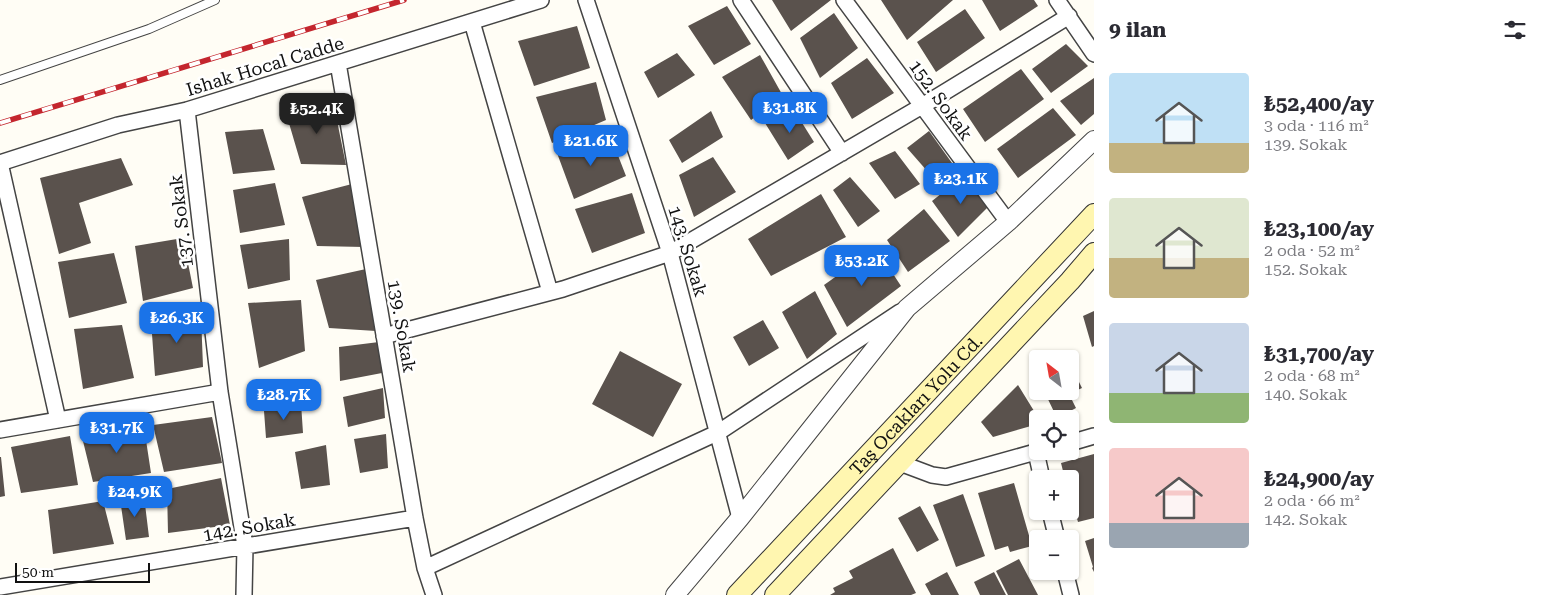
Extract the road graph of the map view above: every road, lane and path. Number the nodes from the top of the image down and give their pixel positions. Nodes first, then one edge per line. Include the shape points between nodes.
1 (214, 0) edge
2 (541, 0) edge
3 (586, 0) edge
4 (741, 0) edge
5 (844, 0) edge
6 (1057, 0) edge
7 (1069, 16) junction
8 (472, 22) junction
9 (1094, 54) edge
10 (338, 63) junction
11 (0, 80) edge
12 (922, 106) junction
13 (187, 110) junction
14 (1094, 140) edge
15 (842, 153) junction
16 (0, 163) edge
17 (1094, 214) edge
18 (1008, 222) junction
19 (670, 253) junction
20 (1094, 253) edge
21 (550, 292) junction
22 (907, 308) junction
23 (384, 336) junction
24 (220, 392) junction
25 (58, 420) junction
26 (0, 430) edge
27 (719, 432) junction
28 (1094, 436) edge
29 (1079, 440) edge
30 (1029, 454) edge
31 (900, 463) junction
32 (415, 518) junction
33 (740, 518) junction
34 (245, 546) junction
35 (425, 568) junction
36 (1067, 580) edge
37 (0, 588) edge
38 (244, 595) edge
39 (434, 595) edge
40 (675, 595) edge
41 (737, 595) edge
42 (775, 595) edge
43 (1071, 595) edge

1 - 11 lane via 149,28
2 - 8 street, Ishak Hocal Cadde
3 - 19 street, 143. Sokak
4 - 15 street
5 - 12 street, 152. Sokak
6 - 7 street
7 - 9 street
7 - 12 street
8 - 10 street, Ishak Hocal Cadde
8 - 21 street
10 - 13 street, Ishak Hocal Cadde
10 - 23 street, 139. Sokak
12 - 15 street
12 - 18 street, 152. Sokak
13 - 16 street, Ishak Hocal Cadde via 118,125
13 - 24 street, 137. Sokak
14 - 18 street
15 - 19 street
16 - 25 street
17 - 41 main road, Taş Ocakları Yolu Cd.
18 - 22 street
19 - 21 street
19 - 27 street, 143. Sokak
20 - 31 main road, Taş Ocakları Yolu Cd.
21 - 23 street
22 - 27 street
22 - 33 street
23 - 32 street, 139. Sokak
24 - 25 street
24 - 34 street, 137. Sokak
25 - 26 street
27 - 33 street, 143. Sokak
27 - 35 street
28 - 29 street
30 - 31 street via 946,477
31 - 42 main road, Taş Ocakları Yolu Cd.
32 - 34 street, 142. Sokak
32 - 35 street, 139. Sokak
33 - 40 street
34 - 37 street, 142. Sokak
34 - 38 street, 137. Sokak
35 - 39 street, 139. Sokak
36 - 43 street

